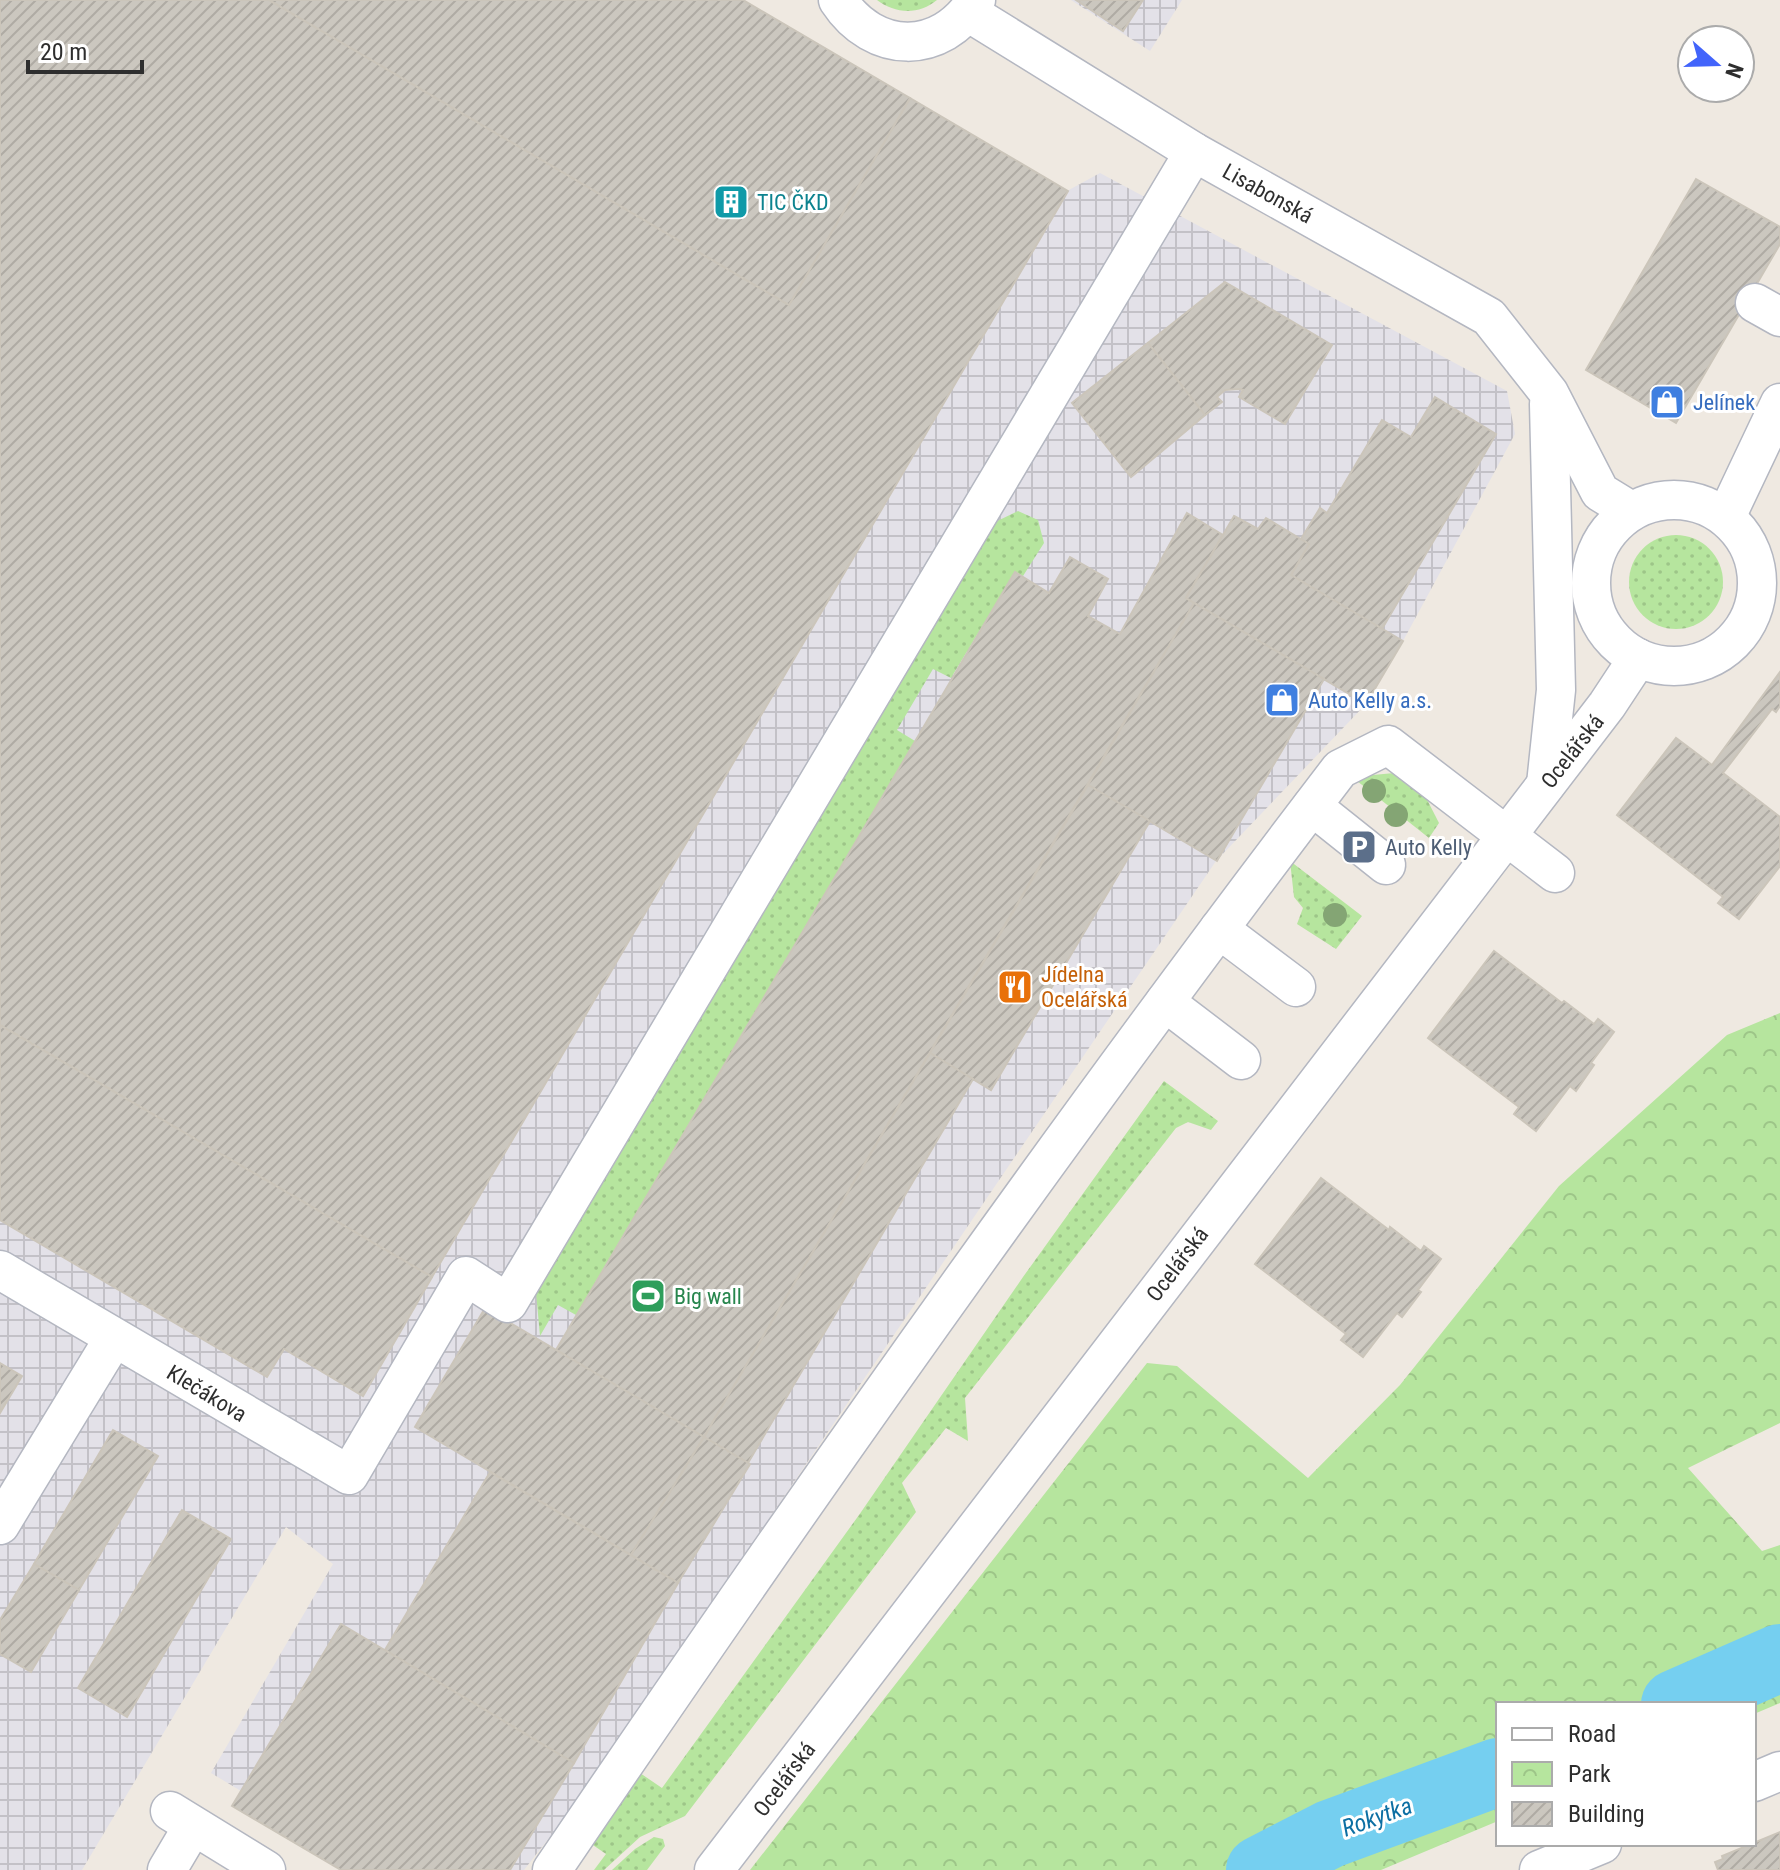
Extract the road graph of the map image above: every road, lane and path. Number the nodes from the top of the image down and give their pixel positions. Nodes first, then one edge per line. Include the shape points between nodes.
1 (838, 0) edge
2 (972, 6) edge
3 (1194, 152) junction
4 (1549, 393) junction
5 (1780, 403) edge
6 (1631, 511) junction
7 (1726, 517) junction
8 (1638, 658) junction
9 (1546, 784) junction
10 (1312, 806) junction
11 (1507, 836) junction
12 (1386, 865) dead end
13 (1555, 873) dead end
14 (1219, 929) junction
15 (1296, 987) dead end
16 (1165, 1002) junction
17 (1241, 1060) dead end
18 (0, 1270) edge
19 (114, 1338) junction
20 (0, 1525) edge
21 (1780, 1771) edge
22 (1756, 1781) edge
23 (1599, 1846) edge
24 (1605, 1846) edge
25 (167, 1870) edge
26 (266, 1870) edge
27 (552, 1870) edge
28 (714, 1870) edge
29 (1539, 1870) edge
30 (1616, 1870) edge

1 - 2 street, Lisabonská via 866,30 909,42 952,28
2 - 3 street, Lisabonská
3 - 4 street, Lisabonská via 1489,317
3 - 19 street, Klečákova via 508,1303 466,1276 349,1475
4 - 6 street, Lisabonská via 1600,492
4 - 9 street via 1556,690
5 - 7 street
6 - 7 street via 1679,499
6 - 8 street via 1598,549 1593,600 1617,643
7 - 8 street via 1744,537 1755,562 1758,589 1737,638 1716,655 1691,665
8 - 9 street, Ocelářská
9 - 11 street, Ocelářská
10 - 11 street via 1340,769 1388,745
10 - 12 street
10 - 14 street
11 - 13 street
11 - 28 street, Ocelářská
14 - 15 street
14 - 16 street
16 - 17 street
16 - 27 street via 727,1612
18 - 19 street, Klečákova
19 - 20 street
21 - 22 street
23 - 29 street
24 - 30 street
25 - 26 street via 181,1819

